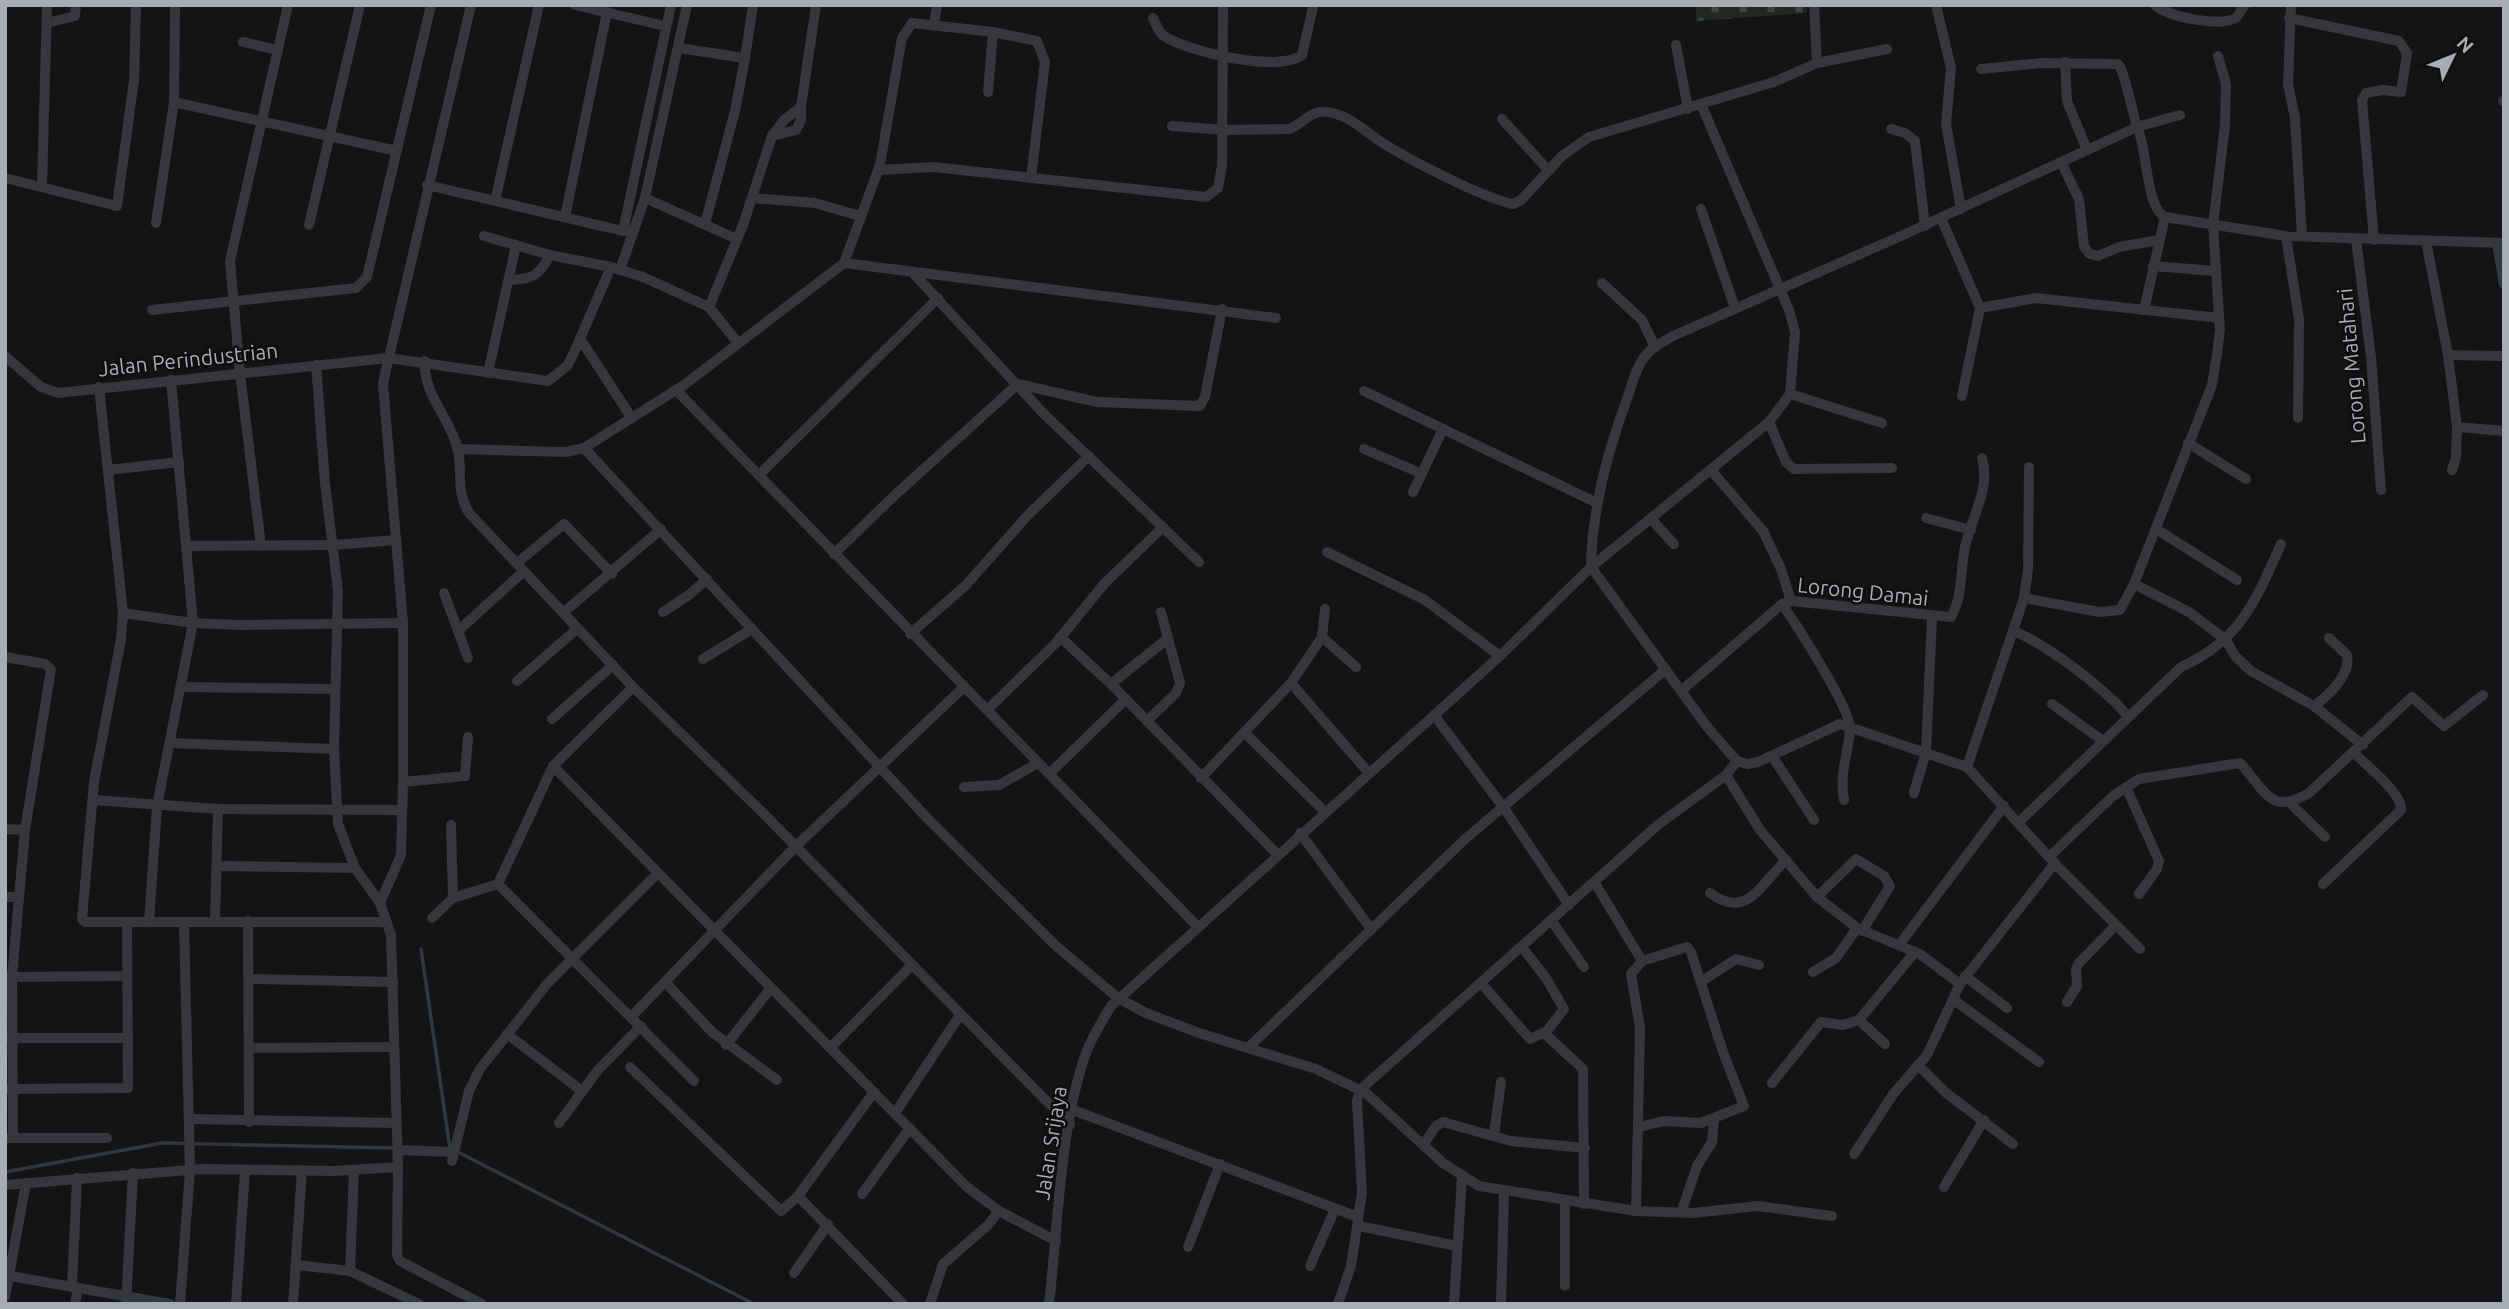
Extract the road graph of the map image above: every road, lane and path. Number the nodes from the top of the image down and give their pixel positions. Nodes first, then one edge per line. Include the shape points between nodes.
1 (47, 5) edge
2 (76, 5) edge
3 (136, 5) edge
4 (175, 5) edge
5 (288, 5) edge
6 (360, 5) edge
7 (431, 5) edge
8 (471, 5) edge
9 (539, 5) edge
10 (575, 5) edge
11 (671, 5) edge
12 (687, 5) edge
13 (753, 5) edge
14 (816, 5) edge
15 (937, 5) edge
16 (1223, 5) edge
17 (1814, 5) edge
18 (1936, 5) edge
19 (2155, 5) edge
20 (2245, 5) edge
21 (2291, 5) edge
22 (1313, 7) edge
23 (607, 12) junction
24 (1153, 18) dead end
25 (2289, 18) junction
26 (47, 23) junction
27 (934, 25) junction
28 (665, 26) junction
29 (993, 32) junction
30 (243, 42) dead end
31 (1676, 45) dead end
32 (678, 48) junction
33 (1887, 49) dead end
34 (278, 50) junction
35 (2218, 56) dead end
36 (1224, 57) junction
37 (745, 58) junction
38 (2065, 62) junction
39 (1817, 63) junction
40 (1981, 69) dead end
41 (988, 92) dead end
42 (174, 102) junction
43 (1701, 104) junction
44 (1688, 109) junction
45 (2180, 115) dead end
46 (261, 119) junction
47 (1502, 119) dead end
48 (1172, 126) dead end
49 (2137, 127) junction
50 (1891, 129) dead end
51 (1224, 130) junction
52 (330, 135) junction
53 (2087, 150) junction
54 (397, 151) junction
55 (2061, 162) junction
56 (879, 170) junction
57 (1548, 170) junction
58 (5, 178) edge
59 (1031, 178) junction
60 (427, 185) junction
61 (42, 187) junction
62 (645, 198) junction
63 (752, 198) junction
64 (495, 201) junction
65 (1701, 209) dead end
66 (1961, 209) junction
67 (860, 216) junction
68 (565, 217) junction
69 (2165, 217) junction
70 (1941, 218) junction
71 (156, 223) dead end
72 (705, 224) junction
73 (309, 225) dead end
74 (2213, 225) junction
75 (1925, 226) junction
76 (628, 230) junction
77 (484, 236) dead end
78 (2286, 236) junction
79 (2302, 236) junction
80 (737, 239) junction
81 (2356, 239) junction
82 (2159, 240) junction
83 (2374, 240) junction
84 (2426, 241) junction
85 (2500, 243) edge
86 (516, 246) junction
87 (550, 255) junction
88 (844, 263) junction
89 (2153, 266) junction
90 (616, 269) junction
91 (2215, 271) junction
92 (914, 274) junction
93 (510, 280) junction
94 (1602, 283) dead end
95 (2504, 284) edge
96 (1778, 289) junction
97 (938, 298) junction
98 (233, 303) junction
99 (709, 307) junction
100 (1735, 308) junction
101 (1980, 308) junction
102 (1222, 309) junction
103 (152, 310) dead end
104 (2144, 310) junction
105 (1276, 318) dead end
106 (2219, 318) junction
107 (581, 340) junction
108 (738, 343) junction
109 (1655, 347) junction
110 (2448, 355) junction
111 (5, 356) edge
112 (2504, 356) edge
113 (388, 358) junction
114 (425, 361) junction
115 (316, 365) junction
116 (240, 373) junction
117 (488, 373) junction
118 (171, 380) junction
119 (1018, 384) junction
120 (99, 387) junction
121 (676, 390) junction
122 (1364, 391) dead end
123 (1790, 394) junction
124 (1962, 396) dead end
125 (631, 418) junction
126 (2298, 418) dead end
127 (1769, 422) junction
128 (1882, 424) dead end
129 (2457, 427) junction
130 (1443, 429) junction
131 (2504, 431) edge
132 (2188, 443) junction
133 (584, 448) junction
134 (457, 449) junction
135 (1364, 449) dead end
136 (1089, 456) junction
137 (1982, 458) dead end
138 (178, 462) junction
139 (2029, 467) dead end
140 (1892, 468) dead end
141 (108, 470) junction
142 (1711, 470) junction
143 (2452, 470) dead end
144 (1420, 473) junction
145 (759, 475) junction
146 (2246, 479) dead end
147 (2381, 490) dead end
148 (1412, 492) dead end
149 (1597, 503) junction
150 (1926, 518) dead end
151 (1651, 519) junction
152 (1163, 527) junction
153 (661, 529) junction
154 (2156, 529) junction
155 (1971, 530) junction
156 (396, 540) junction
157 (1674, 544) dead end
158 (2281, 544) dead end
159 (334, 545) junction
160 (186, 546) junction
161 (261, 546) junction
162 (1327, 552) dead end
163 (834, 554) junction
164 (1199, 562) dead end
165 (520, 567) junction
166 (1591, 567) junction
167 (611, 573) junction
168 (707, 579) junction
169 (2237, 580) dead end
170 (2134, 584) junction
171 (444, 593) dead end
172 (2025, 598) junction
173 (1787, 603) junction
174 (1325, 609) dead end
175 (1161, 611) dead end
176 (663, 612) dead end
177 (123, 613) junction
178 (563, 613) junction
179 (1931, 617) junction
180 (193, 623) junction
181 (403, 623) junction
182 (338, 624) junction
183 (577, 629) junction
184 (752, 629) junction
185 (458, 631) junction
186 (2014, 631) junction
187 (910, 634) junction
188 (1322, 636) junction
189 (1060, 638) junction
190 (2329, 638) dead end
191 (1167, 639) junction
192 (2226, 640) junction
193 (1500, 656) junction
194 (5, 657) edge
195 (468, 658) dead end
196 (703, 659) dead end
197 (613, 665) junction
198 (1356, 667) dead end
199 (1665, 669) junction
200 (517, 681) dead end
201 (1291, 683) junction
202 (1111, 684) junction
203 (181, 687) junction
204 (633, 687) junction
205 (964, 687) junction
206 (335, 689) junction
207 (1681, 691) junction
208 (2483, 695) dead end
209 (1126, 699) junction
210 (2052, 704) dead end
211 (2314, 706) junction
212 (987, 710) junction
213 (1434, 715) junction
214 (2127, 716) junction
215 (552, 719) dead end
216 (1147, 721) junction
217 (1851, 727) junction
218 (1245, 733) junction
219 (468, 737) dead end
220 (2102, 741) junction
221 (170, 743) junction
222 (2363, 745) junction
223 (334, 749) junction
224 (1926, 752) junction
225 (2354, 753) junction
226 (1772, 756) junction
227 (1737, 761) junction
228 (1038, 762) junction
229 (553, 766) junction
230 (877, 767) junction
231 (1967, 767) junction
232 (1368, 772) junction
233 (1049, 774) junction
234 (1726, 775) junction
235 (1201, 778) junction
236 (403, 782) junction
237 (964, 787) dead end
238 (2126, 787) junction
239 (1914, 793) dead end
240 (93, 800) junction
241 (1844, 800) dead end
242 (2291, 804) junction
243 (157, 806) junction
244 (2004, 806) junction
245 (1504, 808) junction
246 (218, 809) junction
247 (401, 810) junction
248 (337, 811) junction
249 (1324, 811) junction
250 (1814, 820) dead end
251 (2019, 822) junction
252 (451, 825) dead end
253 (5, 829) edge
254 (25, 830) junction
255 (1300, 833) junction
256 (2325, 837) dead end
257 (796, 846) junction
258 (1277, 854) junction
259 (1786, 860) junction
260 (2052, 860) junction
261 (217, 866) junction
262 (355, 868) junction
263 (658, 873) junction
264 (1595, 883) junction
265 (498, 884) junction
266 (2323, 884) dead end
267 (1710, 893) dead end
268 (2139, 894) dead end
269 (5, 897) edge
270 (19, 897) junction
271 (1817, 897) junction
272 (453, 898) junction
273 (380, 903) junction
274 (1569, 905) junction
275 (432, 918) dead end
276 (1551, 920) junction
277 (149, 921) junction
278 (215, 921) junction
279 (248, 921) junction
280 (127, 922) junction
281 (184, 922) junction
282 (386, 922) junction
283 (2116, 925) junction
284 (1198, 926) junction
285 (1371, 929) junction
286 (1860, 930) junction
287 (715, 932) junction
288 (1899, 946) junction
289 (1522, 947) junction
290 (2140, 948) dead end
291 (1915, 952) junction
292 (572, 959) junction
293 (1642, 961) junction
294 (912, 965) junction
295 (1759, 965) dead end
296 (1584, 967) dead end
297 (1813, 972) dead end
298 (127, 976) junction
299 (9, 977) edge
300 (250, 979) junction
301 (1963, 980) junction
302 (1702, 981) junction
303 (393, 982) junction
304 (666, 983) junction
305 (1481, 983) junction
306 (771, 988) junction
307 (1118, 998) junction
308 (1954, 1000) junction
309 (2067, 1003) dead end
310 (2007, 1007) dead end
311 (960, 1015) junction
312 (632, 1016) junction
313 (1859, 1020) junction
314 (641, 1026) junction
315 (1544, 1033) junction
316 (507, 1034) junction
317 (9, 1038) edge
318 (128, 1038) junction
319 (1885, 1044) dead end
320 (726, 1045) junction
321 (393, 1047) junction
322 (1249, 1047) junction
323 (250, 1048) junction
324 (830, 1048) junction
325 (2039, 1062) dead end
326 (1918, 1065) junction
327 (630, 1067) dead end
328 (777, 1080) dead end
329 (694, 1081) dead end
330 (1501, 1082) dead end
331 (1772, 1083) dead end
332 (9, 1089) edge
333 (1360, 1090) junction
334 (582, 1091) junction
335 (874, 1092) junction
336 (1073, 1111) junction
337 (895, 1113) junction
338 (189, 1119) junction
339 (1714, 1120) junction
340 (1984, 1120) junction
341 (249, 1122) junction
342 (396, 1123) junction
343 (559, 1123) dead end
344 (1070, 1125) junction
345 (1640, 1127) junction
346 (910, 1128) junction
347 (1494, 1135) junction
348 (9, 1138) edge
349 (107, 1138) dead end
350 (2013, 1144) dead end
351 (1423, 1145) junction
352 (398, 1148) junction
353 (1585, 1148) junction
354 (1854, 1154) dead end
355 (1220, 1164) junction
356 (398, 1167) junction
357 (190, 1170) junction
358 (245, 1170) junction
359 (302, 1170) junction
360 (354, 1170) junction
361 (133, 1173) junction
362 (77, 1178) junction
363 (1462, 1178) junction
364 (26, 1183) junction
365 (5, 1185) edge
366 (1944, 1187) dead end
367 (1504, 1192) junction
368 (862, 1194) dead end
369 (798, 1196) junction
370 (1565, 1201) junction
371 (1584, 1204) junction
372 (1335, 1209) junction
373 (999, 1211) junction
374 (1636, 1211) junction
375 (1681, 1213) junction
376 (1832, 1216) dead end
377 (1358, 1221) junction
378 (828, 1224) junction
379 (1056, 1241) junction
380 (1457, 1246) junction
381 (1188, 1247) dead end
382 (297, 1265) junction
383 (1310, 1266) dead end
384 (350, 1271) junction
385 (794, 1273) dead end
386 (10, 1276) junction
387 (1565, 1286) dead end
388 (75, 1287) junction
389 (5, 1297) edge
390 (127, 1299) edge
391 (75, 1304) edge
392 (170, 1304) edge
393 (180, 1304) edge
394 (236, 1304) edge
395 (293, 1304) edge
396 (419, 1304) edge
397 (482, 1304) edge
398 (903, 1304) edge
399 (930, 1304) edge
400 (1049, 1304) edge
401 (1338, 1304) edge
402 (1454, 1304) edge
403 (1502, 1304) edge

1 - 26 street
2 - 26 street via 71,19
3 - 61 street via 134,80 117,206
4 - 42 street
5 - 34 street
6 - 52 street
7 - 54 street
8 - 60 street
9 - 64 street
10 - 23 street
11 - 28 street
12 - 32 street
13 - 37 street
14 - 63 street via 801,107 772,136
15 - 27 street
16 - 36 street
17 - 39 street
18 - 66 street via 1951,68 1946,124
19 - 20 street via 2172,16 2231,22
21 - 25 street
22 - 36 street via 1304,51 1296,60
23 - 28 street
23 - 68 street
24 - 36 street via 1166,37
25 - 79 street via 2288,84 2295,118
25 - 83 street via 2399,41 2407,53 2401,92 2372,91 2362,100
26 - 61 street
27 - 29 street
27 - 56 street via 912,23 904,31
28 - 76 street
29 - 41 street
29 - 59 street via 1032,39 1042,49 1045,62
30 - 34 street
31 - 44 street
32 - 37 street
32 - 62 street
33 - 39 street
34 - 46 street
35 - 74 street via 2226,84 2225,125
36 - 51 street
37 - 72 street
38 - 40 street
38 - 49 street via 2122,67
38 - 53 street via 2067,101
39 - 43 street via 1774,82
42 - 46 street
42 - 71 street
43 - 44 street
43 - 96 street
44 - 57 street via 1589,137
45 - 49 street
46 - 52 street
46 - 98 street via 231,247
47 - 57 street
48 - 51 street
49 - 53 street
49 - 69 street via 2154,206
50 - 75 street via 1915,141
51 - 57 street via 1289,129 1314,113 1336,114 1396,151 1514,204
51 - 59 street via 1218,188 1206,197
52 - 54 street
52 - 73 street
53 - 55 street
54 - 98 street via 363,285
55 - 66 street
55 - 82 street via 2079,199 2084,247 2090,254 2098,256
56 - 59 street via 933,167
56 - 67 street
58 - 61 street
60 - 64 street
60 - 113 street
62 - 72 street
62 - 76 street
63 - 67 street via 815,203
63 - 80 street
64 - 68 street
65 - 100 street
66 - 70 street
67 - 88 street
68 - 76 street
69 - 74 street
69 - 82 street
70 - 75 street
70 - 101 street
72 - 80 street
74 - 78 street
74 - 91 street
75 - 96 street
76 - 90 street, Jalan Perindustrian
77 - 86 street
78 - 79 street
78 - 126 street via 2299,319
79 - 81 street
80 - 99 street
81 - 83 street
81 - 147 street, Lorong Matahari via 2370,344
82 - 89 street
83 - 84 street
84 - 85 street
84 - 110 street
85 - 95 street
86 - 87 street
86 - 93 street
87 - 90 street
87 - 93 street via 531,279
88 - 92 street
88 - 108 street
89 - 91 street
89 - 104 street
90 - 99 street
90 - 107 street, Jalan Perindustrian
91 - 106 street
92 - 97 street
92 - 102 street
93 - 117 street
94 - 109 street via 1642,320
96 - 100 street
96 - 123 street via 1795,332
97 - 119 street
97 - 145 street
98 - 103 street
98 - 116 street
99 - 108 street
100 - 109 street
101 - 104 street via 2036,298
101 - 124 street
102 - 105 street
102 - 119 street via 1200,406 1097,402
104 - 106 street
106 - 132 street via 2212,385
107 - 117 street, Jalan Perindustrian via 567,366 548,381
107 - 125 street
108 - 121 street
109 - 149 street via 1638,367
110 - 112 street
110 - 129 street
111 - 120 street, Jalan Perindustrian via 47,390 58,393
113 - 114 street, Jalan Perindustrian
113 - 115 street, Jalan Perindustrian
113 - 156 street via 383,383
114 - 117 street, Jalan Perindustrian
114 - 134 street via 426,387 444,411
115 - 116 street, Jalan Perindustrian
115 - 159 street
116 - 118 street, Jalan Perindustrian
116 - 161 street
118 - 120 street, Jalan Perindustrian
118 - 138 street
119 - 136 street
119 - 163 street
120 - 141 street
121 - 125 street
121 - 145 street
122 - 130 street
123 - 127 street, Jalan Srijaya
123 - 128 street
125 - 133 street
127 - 140 street via 1786,462 1794,469
127 - 142 street, Jalan Srijaya
129 - 131 street
129 - 143 street
130 - 144 street
130 - 149 street
132 - 146 street
132 - 154 street
133 - 134 street via 566,452
133 - 153 street
134 - 165 street via 459,496
135 - 144 street
136 - 152 street
136 - 187 street via 966,585
137 - 155 street, Lorong Damai via 1984,490
138 - 141 street
138 - 160 street
139 - 172 street
141 - 177 street
142 - 151 street, Jalan Srijaya
142 - 173 street via 1763,531 1781,569
144 - 148 street
145 - 163 street
149 - 166 street
150 - 155 street
151 - 157 street
151 - 166 street, Jalan Srijaya
152 - 164 street
152 - 189 street via 1104,584
153 - 167 street
153 - 168 street
154 - 169 street
154 - 170 street
155 - 179 street, Lorong Damai via 1953,614
156 - 159 street
156 - 181 street
158 - 192 street via 2252,609
159 - 161 street
159 - 182 street
160 - 161 street
160 - 180 street
162 - 193 street via 1425,600
163 - 187 street
165 - 167 street via 564,524
165 - 178 street
165 - 185 street
166 - 193 street, Jalan Srijaya
166 - 199 street
167 - 178 street
168 - 176 street
168 - 184 street
170 - 172 street via 2115,613
170 - 192 street via 2189,612
171 - 185 street
172 - 186 street
173 - 179 street, Lorong Damai
173 - 207 street, Lorong Damai
173 - 217 street
174 - 188 street
175 - 191 street
177 - 180 street
177 - 240 street
178 - 183 street
179 - 224 street
180 - 182 street
180 - 203 street
181 - 182 street
181 - 236 street
182 - 206 street
183 - 197 street
183 - 200 street
184 - 196 street
184 - 230 street
185 - 195 street
186 - 214 street via 2086,676
186 - 231 street
187 - 205 street
188 - 198 street
188 - 201 street
189 - 202 street
189 - 212 street
190 - 211 street via 2347,655 2348,665
191 - 202 street
191 - 216 street via 1180,683
192 - 211 street via 2251,671
192 - 214 street via 2208,655 2181,667
193 - 213 street, Jalan Srijaya
194 - 254 street via 51,669
197 - 204 street
197 - 215 street
199 - 207 street
199 - 245 street
201 - 218 street
201 - 232 street
202 - 209 street
203 - 206 street
203 - 221 street
204 - 229 street
204 - 257 street
205 - 212 street
205 - 230 street
206 - 223 street
207 - 227 street
208 - 222 street via 2444,726 2412,697
209 - 216 street
209 - 233 street
210 - 220 street
211 - 222 street
212 - 228 street
213 - 232 street, Jalan Srijaya
213 - 245 street
214 - 220 street
216 - 235 street
217 - 224 street
217 - 226 street via 1831,727
217 - 241 street via 1840,781
218 - 235 street
218 - 249 street
219 - 236 street via 465,776
220 - 251 street
221 - 223 street
221 - 243 street
222 - 225 street
223 - 248 street
224 - 231 street
224 - 239 street
225 - 242 street
225 - 266 street via 2402,804
226 - 227 street via 1747,764
226 - 250 street
227 - 234 street
228 - 233 street
228 - 237 street via 999,785
229 - 263 street
229 - 265 street
230 - 257 street
230 - 307 street via 1055,945
231 - 244 street
232 - 249 street, Jalan Srijaya
233 - 284 street
234 - 259 street via 1760,830
234 - 264 street via 1659,824
235 - 258 street
236 - 247 street
238 - 242 street via 2140,779 2240,763 2269,796
238 - 260 street
238 - 268 street via 2159,860
240 - 243 street
240 - 280 street via 82,919
242 - 256 street
243 - 246 street
243 - 277 street
244 - 251 street
244 - 288 street
245 - 274 street
245 - 285 street
246 - 248 street
246 - 261 street
247 - 248 street
247 - 273 street via 401,855
248 - 262 street via 340,833
249 - 255 street, Jalan Srijaya
251 - 260 street
252 - 272 street
253 - 254 street
254 - 270 street
255 - 258 street, Jalan Srijaya
255 - 285 street
257 - 287 street
257 - 294 street
258 - 284 street, Jalan Srijaya
259 - 267 street via 1745,901 1723,903
259 - 271 street
260 - 283 street
260 - 301 street
261 - 262 street
261 - 278 street
262 - 273 street
263 - 287 street
263 - 292 street
264 - 274 street
264 - 293 street
265 - 272 street
265 - 292 street
269 - 270 street
270 - 299 street
271 - 286 street
271 - 286 street via 1856,859 1884,876 1890,886
272 - 275 street
273 - 282 street
274 - 276 street
276 - 289 street
276 - 296 street
277 - 280 street
277 - 281 street
278 - 279 street
278 - 281 street
279 - 282 street
279 - 300 street
280 - 298 street
281 - 338 street
282 - 303 street
283 - 290 street
283 - 309 street via 2079,963 2077,986
284 - 307 street, Jalan Srijaya
285 - 322 street
286 - 288 street
286 - 297 street via 1836,958
287 - 304 street
287 - 306 street
288 - 291 street
289 - 305 street
289 - 315 street via 1562,1002 1562,1014
291 - 301 street
291 - 313 street
292 - 312 street
292 - 316 street
293 - 302 street via 1687,947
293 - 345 street via 1631,974 1640,1028
294 - 311 street
294 - 324 street
295 - 302 street via 1736,959
298 - 299 street
298 - 318 street
299 - 317 street
300 - 303 street
300 - 323 street
301 - 308 street
301 - 310 street
302 - 339 street via 1744,1106
303 - 321 street
304 - 312 street
304 - 320 street
305 - 315 street via 1530,1039
305 - 333 street
306 - 320 street
306 - 324 street
307 - 322 street via 1157,1017
307 - 336 street, Jalan Srijaya via 1085,1056
308 - 325 street
308 - 326 street
311 - 337 street
311 - 344 street
312 - 314 street
313 - 319 street
313 - 331 street via 1843,1025 1821,1022
314 - 329 street
314 - 334 street
315 - 353 street via 1583,1069
316 - 334 street
316 - 352 street via 474,1079 454,1152
317 - 318 street
317 - 332 street
318 - 332 street via 127,1088
320 - 328 street
321 - 323 street
321 - 342 street
322 - 333 street via 1316,1069
323 - 341 street
324 - 335 street
326 - 340 street
326 - 354 street
327 - 369 street via 779,1210
330 - 347 street
332 - 348 street
333 - 351 street
333 - 377 street via 1362,1193
334 - 343 street
335 - 337 street
335 - 369 street
336 - 344 street, Jalan Srijaya
336 - 355 street
337 - 346 street
338 - 341 street
338 - 357 street
339 - 345 street via 1663,1121
339 - 375 street via 1712,1142 1697,1166
340 - 350 street
340 - 366 street
341 - 342 street
342 - 352 street
344 - 379 street, Jalan Srijaya
345 - 374 street
346 - 368 street
346 - 373 street via 967,1187
347 - 351 street via 1443,1122
347 - 353 street via 1511,1141
348 - 349 street
351 - 363 street
352 - 356 street
353 - 371 street
355 - 372 street
355 - 381 street
356 - 360 street
356 - 397 street via 398,1258
357 - 358 street
357 - 361 street
357 - 393 street
358 - 359 street
358 - 394 street
359 - 360 street
359 - 382 street
360 - 384 street
361 - 362 street
361 - 390 street
362 - 364 street
362 - 388 street
363 - 367 street
363 - 380 street
364 - 365 street
364 - 386 street
367 - 370 street
367 - 403 street
369 - 378 street
370 - 371 street
370 - 387 street
371 - 374 street
372 - 377 street
372 - 383 street
373 - 379 street
373 - 399 street via 943,1264
374 - 375 street
375 - 376 street via 1758,1206
377 - 380 street
377 - 401 street via 1351,1266
378 - 385 street
378 - 398 street
379 - 400 street, Jalan Srijaya
380 - 402 street
382 - 384 street
382 - 395 street
384 - 396 street
386 - 388 street
386 - 389 street
388 - 390 street
388 - 391 street
390 - 392 street

